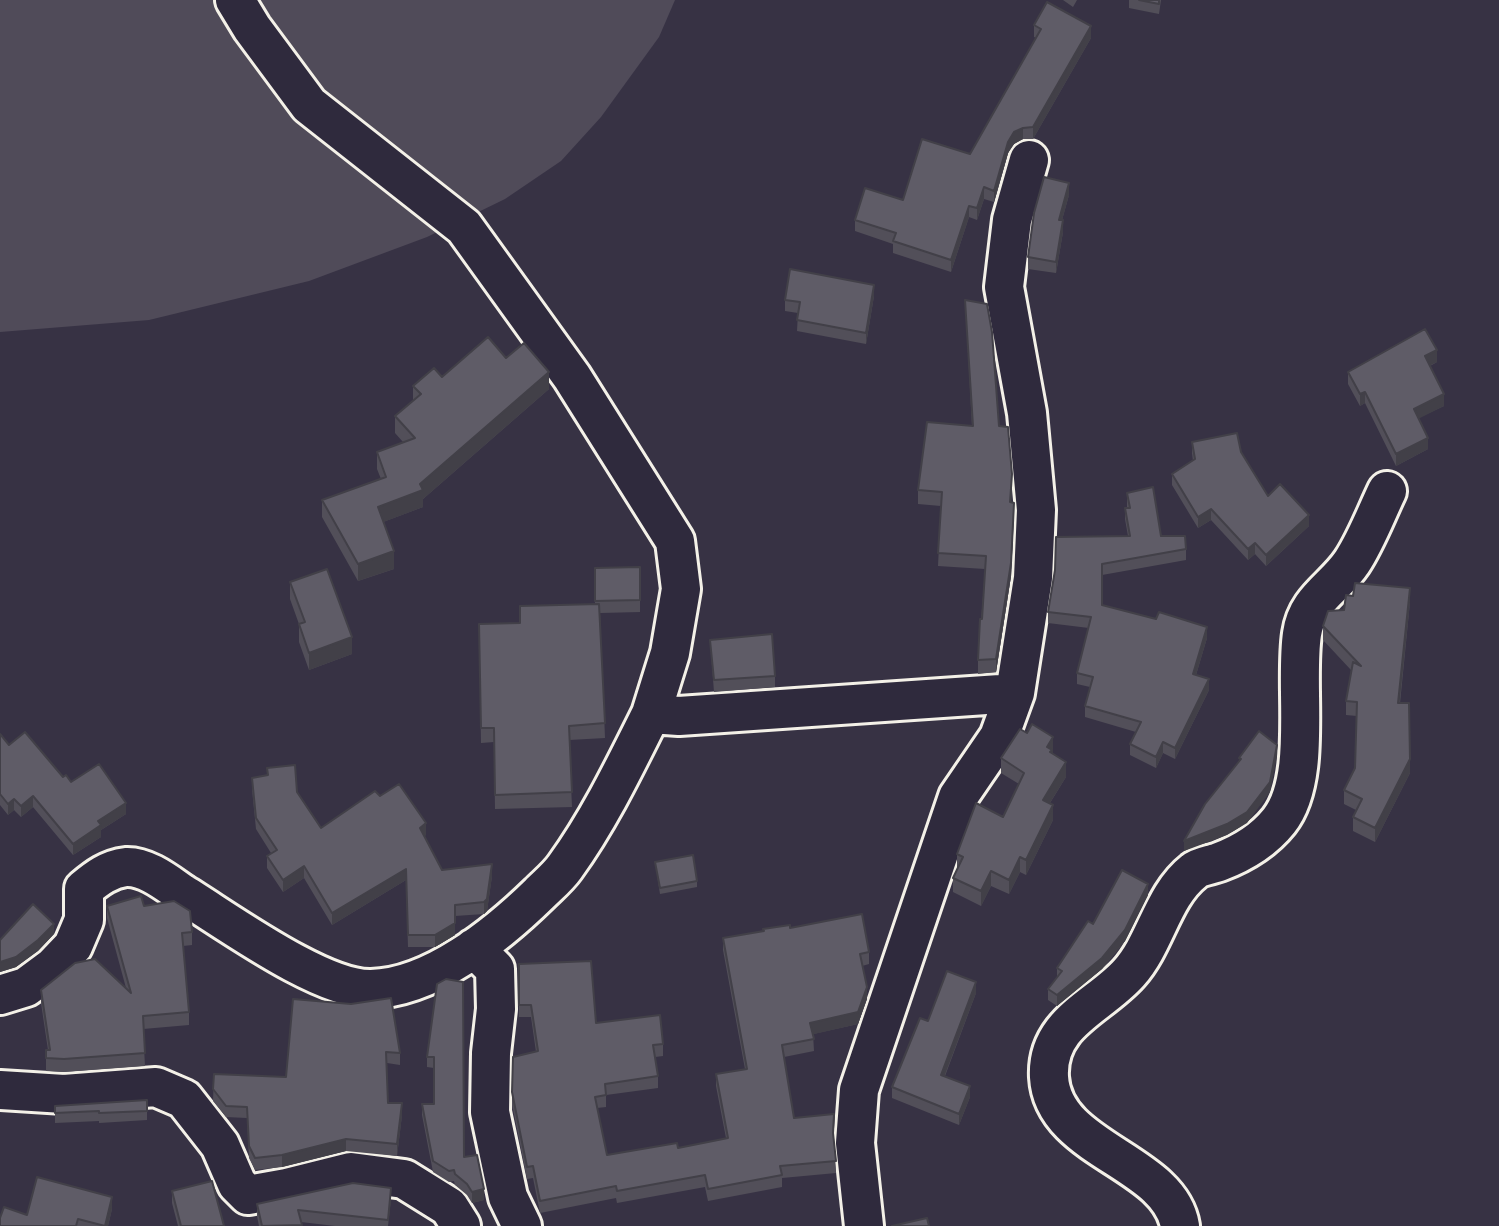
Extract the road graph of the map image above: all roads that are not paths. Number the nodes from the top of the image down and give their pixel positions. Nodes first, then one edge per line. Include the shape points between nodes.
1 (235, 0) edge
2 (1029, 160) dead end
3 (1387, 491) dead end
4 (1015, 693) junction
5 (651, 714) junction
6 (474, 948) junction
7 (0, 995) edge
8 (0, 1090) edge
9 (461, 1226) edge
10 (522, 1226) edge
11 (864, 1226) edge
12 (1180, 1226) edge

1 - 5 street via 309,105 464,227 572,377 676,541 681,589 670,653
2 - 4 street via 1012,220 1003,287 1027,413 1036,510 1033,578
3 - 12 street via 1354,560 1314,601 1302,633 1299,751 1293,791 1280,819 1258,844 1195,869 1179,886 1130,973 1067,1024 1053,1050 1049,1076 1054,1104 1077,1130 1164,1192
4 - 5 street via 679,716
4 - 11 street via 999,737 958,797 859,1090 855,1143
5 - 6 street via 609,798 564,870
6 - 7 street via 436,971 404,983 370,989 337,983 282,956 155,875 128,867 102,874 84,889 84,920 73,946 53,967 26,987
6 - 10 street via 495,969 490,1112 509,1197
8 - 9 street via 64,1094 156,1087 184,1100 220,1145 236,1184 248,1195 351,1172 404,1179 449,1207

